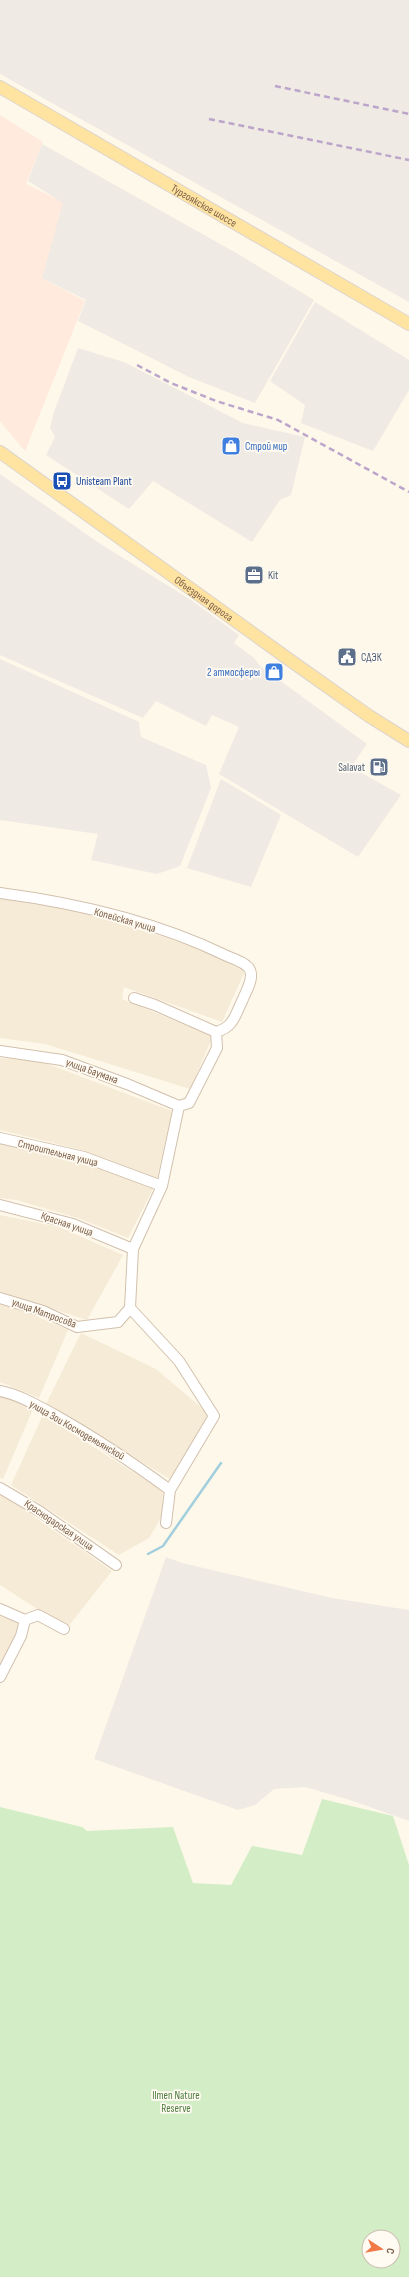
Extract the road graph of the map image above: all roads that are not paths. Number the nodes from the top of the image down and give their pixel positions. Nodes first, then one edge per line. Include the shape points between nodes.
1 (0, 87) edge
2 (409, 324) edge
3 (0, 452) edge
4 (409, 741) edge
5 (0, 893) edge
6 (134, 998) dead end
7 (216, 1032) junction
8 (0, 1051) edge
9 (179, 1106) junction
10 (0, 1138) edge
11 (162, 1186) junction
12 (0, 1205) edge
13 (133, 1249) junction
14 (0, 1298) edge
15 (130, 1308) junction
16 (0, 1391) edge
17 (0, 1488) edge
18 (170, 1490) junction
19 (166, 1523) dead end
20 (116, 1566) dead end
21 (0, 1609) edge
22 (25, 1620) junction
23 (64, 1628) dead end
24 (0, 1678) edge

1 - 2 main road, Тургоякское шоссе
3 - 4 main road, Объездная дорога via 301,668
5 - 7 street, Копейская улица via 77,906 128,920 202,944 244,964 250,970 251,980 227,1029
6 - 7 street via 155,1004
7 - 9 street via 217,1048 189,1103
8 - 9 street, улица Баумана via 62,1060
9 - 11 street
10 - 11 street, Строительная улица via 84,1157
11 - 13 street
12 - 13 street, Красная улица via 73,1224
13 - 15 street
14 - 15 street, улица Матросова via 43,1311 78,1327 118,1322
15 - 18 street via 179,1361 214,1416
16 - 18 street, улица Зои Космодемьянской via 40,1407 87,1433
17 - 20 street, Краснодарская улица via 39,1511
18 - 19 street
21 - 22 street
22 - 23 street via 38,1615
22 - 24 street via 21,1636

